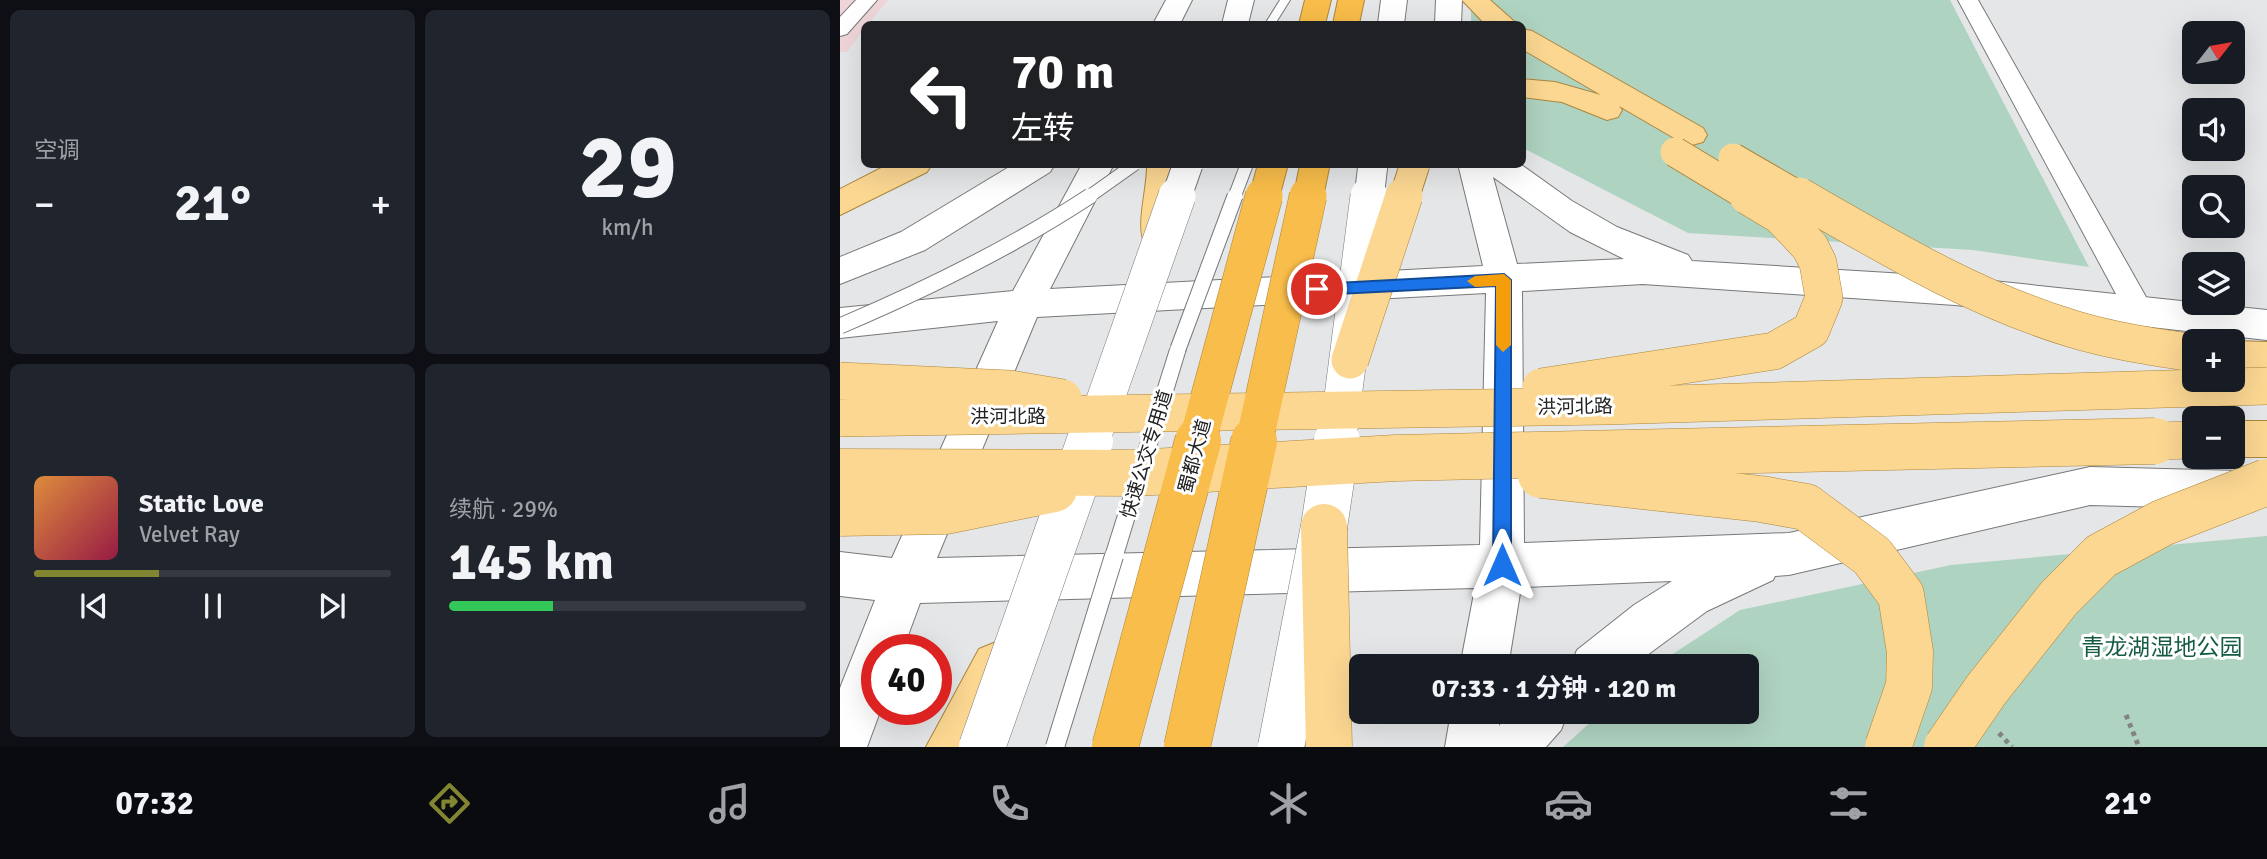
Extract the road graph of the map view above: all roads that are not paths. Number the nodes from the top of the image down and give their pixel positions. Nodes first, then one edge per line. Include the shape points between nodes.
1 (867, 0) edge
2 (1180, 0) edge
3 (1241, 0) edge
4 (1284, 0) edge
5 (1394, 0) edge
6 (1449, 0) edge
7 (1475, 0) edge
8 (1968, 0) edge
9 (1169, 21) edge
10 (1236, 21) edge
11 (1272, 21) edge
12 (1391, 21) edge
13 (1448, 21) edge
14 (1498, 21) edge
15 (840, 30) edge
16 (1526, 39) edge
17 (1526, 88) edge
18 (908, 168) edge
19 (1032, 168) edge
20 (1096, 168) edge
21 (1130, 168) edge
22 (1163, 168) edge
23 (1187, 168) edge
24 (1246, 168) edge
25 (1272, 168) edge
26 (1314, 168) edge
27 (1373, 168) edge
28 (1414, 168) edge
29 (1475, 168) edge
30 (1502, 168) edge
31 (840, 203) edge
32 (840, 271) edge
33 (1152, 271) junction
34 (1726, 277) junction
35 (1504, 280) junction
36 (1024, 304) junction
37 (2140, 312) junction
38 (840, 325) edge
39 (2267, 325) edge
40 (2182, 352) edge
41 (2245, 357) edge
42 (2267, 358) edge
43 (1350, 360) junction
44 (840, 381) edge
45 (2267, 386) edge
46 (1396, 410) junction
47 (1155, 415) junction
48 (840, 418) edge
49 (2245, 439) edge
50 (2267, 439) edge
51 (2182, 440) edge
52 (1396, 458) junction
53 (840, 472) edge
54 (1135, 473) junction
55 (2267, 482) edge
56 (2267, 491) edge
57 (840, 513) edge
58 (1324, 527) junction
59 (1789, 554) junction
60 (1502, 565) junction
61 (840, 574) edge
62 (905, 581) junction
63 (1038, 591) junction
64 (885, 634) edge
65 (1486, 654) edge
66 (1610, 654) edge
67 (861, 697) edge
68 (1474, 724) edge
69 (1533, 724) edge
70 (842, 747) edge
71 (951, 747) edge
72 (982, 747) edge
73 (1055, 747) edge
74 (1115, 747) edge
75 (1187, 747) edge
76 (1281, 747) edge
77 (1329, 747) edge
78 (1469, 747) edge
79 (1514, 747) edge
80 (1888, 747) edge
81 (1947, 747) edge

1 - 15 street
2 - 9 street
3 - 10 street
4 - 11 lane
5 - 12 street
6 - 13 street
7 - 14 main road
8 - 37 street
16 - 40 main road, bridge via 1922,264 2033,315 2093,334
17 - 46 main road, bridge via 1543,88 1599,105 1781,216 1810,247 1824,298 1811,330 1774,351
18 - 31 main road
19 - 32 street via 913,241
20 - 36 street
21 - 38 lane, bridge via 1097,193 975,265
22 - 33 main road, bridge
23 - 33 street, bridge
24 - 73 lane, 快速公交专用道, bridge via 1178,349
25 - 74 highway, 蜀都大道, bridge
26 - 75 highway, bridge
27 - 43 street, bridge
28 - 43 main road, bridge
29 - 35 street
30 - 34 street via 1541,199 1599,232 1654,257
33 - 63 street, bridge
34 - 35 street via 1643,271
34 - 37 street via 1955,292
35 - 36 street
35 - 60 street
36 - 38 street
36 - 62 street
37 - 39 street
41 - 42 main road
43 - 58 street, bridge
44 - 47 main road, bridge via 1010,388
45 - 46 main road, 洪河北路, bridge
46 - 47 main road, 洪河北路, bridge
47 - 48 main road, 洪河北路, bridge
49 - 50 main road
51 - 52 main road, bridge
52 - 54 main road, bridge
52 - 80 main road, bridge via 1806,507 1872,556 1901,595 1910,652 1909,686
53 - 54 main road, bridge
54 - 57 main road, bridge via 946,511
55 - 81 main road, bridge via 2162,523 2101,556 2059,598
56 - 59 street via 2090,486
58 - 76 street, bridge
58 - 77 main road, bridge
59 - 60 street
59 - 66 street via 1726,575 1670,606
60 - 62 street
60 - 65 street
61 - 62 street
62 - 64 street
63 - 71 main road, bridge
63 - 72 street, bridge
67 - 70 street
68 - 78 street
69 - 79 street

